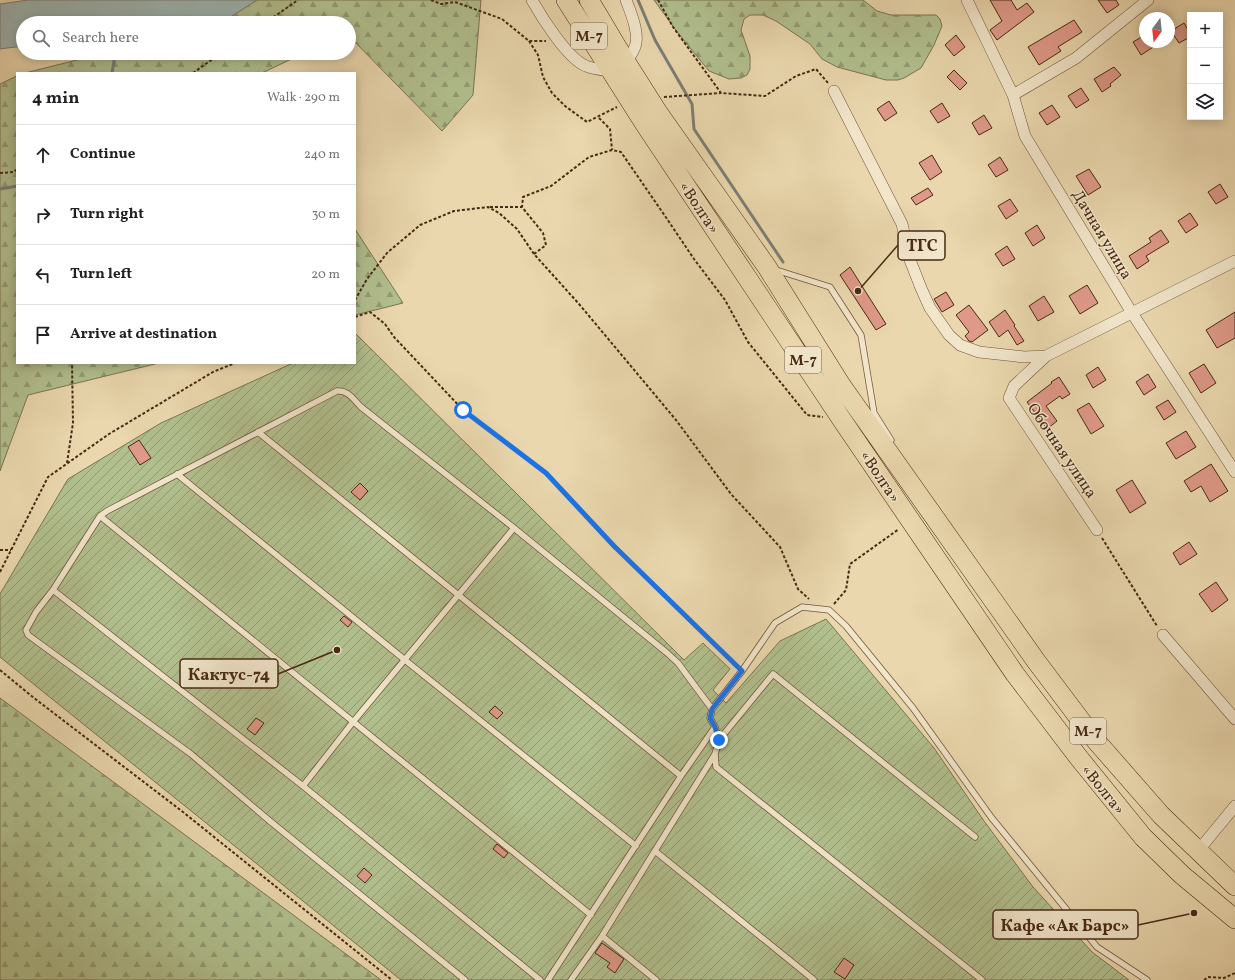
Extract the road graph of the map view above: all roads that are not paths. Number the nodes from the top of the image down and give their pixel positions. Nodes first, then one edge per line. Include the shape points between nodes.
1 (532, 0) edge
2 (566, 0) edge
3 (589, 0) edge
4 (626, 0) edge
5 (967, 0) edge
6 (1148, 0) edge
7 (618, 67) junction
8 (834, 91) road end
9 (1013, 95) junction
10 (1235, 262) edge
11 (767, 267) junction
12 (1132, 313) junction
13 (1046, 356) junction
14 (258, 432) junction
15 (895, 447) dead end
16 (1235, 472) edge
17 (177, 474) junction
18 (100, 516) junction
19 (514, 528) junction
20 (1097, 530) road end
21 (53, 590) junction
22 (458, 595) junction
23 (1163, 635) road end
24 (405, 660) junction
25 (712, 709) junction
26 (1235, 719) edge
27 (353, 722) junction
28 (715, 727) junction
29 (719, 740) junction
30 (715, 754) junction
31 (681, 776) junction
32 (303, 786) junction
33 (1235, 806) edge
34 (975, 837) dead end
35 (636, 846) junction
36 (655, 851) junction
37 (1198, 851) junction
38 (1235, 886) edge
39 (591, 915) junction
40 (1235, 920) edge
41 (602, 936) junction
42 (465, 980) edge
43 (540, 980) edge
44 (548, 980) edge
45 (571, 980) edge
46 (656, 980) edge
47 (814, 980) edge
48 (982, 980) edge
49 (1147, 980) edge

1 - 7 street via 541,16 576,60 587,67
2 - 7 highway, «Волга» / М-7
3 - 7 highway, «Волга» / М-7
4 - 7 street via 634,19 635,48
5 - 9 street, Дачная улица
6 - 9 street via 1076,58
7 - 11 highway, «Волга» / М-7 via 649,98
7 - 40 highway, «Волга» / М-7 via 842,420 1015,674 1143,837 1182,875
8 - 13 street via 902,224 910,260 930,308 949,335 960,345 979,352 1024,357
9 - 12 street, Дачная улица via 1025,136
10 - 12 street
11 - 15 lane via 830,287 861,335 874,413
11 - 37 highway, «Волга» / М-7 via 841,385 899,461 1036,661 1097,742 1161,815
12 - 13 street
12 - 16 street, Дачная улица
13 - 20 street, Обочная улица via 1014,386 1009,398
14 - 17 lane
14 - 19 lane via 336,391 347,392 361,407
14 - 22 lane
17 - 18 lane
17 - 24 lane
18 - 21 lane
18 - 27 lane
19 - 22 lane
19 - 25 lane via 666,652 678,663
21 - 32 lane
21 - 42 lane via 36,612 26,630 28,635 191,754
22 - 24 lane
22 - 31 lane
23 - 26 street
24 - 27 lane
24 - 35 lane
25 - 28 lane via 710,718
25 - 49 lane via 775,623 802,607 829,610 846,626 913,708 990,817 1097,947
27 - 32 lane
27 - 39 lane
28 - 29 lane
28 - 31 lane
29 - 30 lane
29 - 34 lane via 773,674
30 - 36 lane
30 - 48 lane via 716,766
31 - 35 lane
32 - 43 lane
33 - 37 street
35 - 39 lane
36 - 41 lane
36 - 47 lane
37 - 38 highway, «Волга» / М-7
39 - 44 lane
41 - 45 lane
41 - 46 lane

